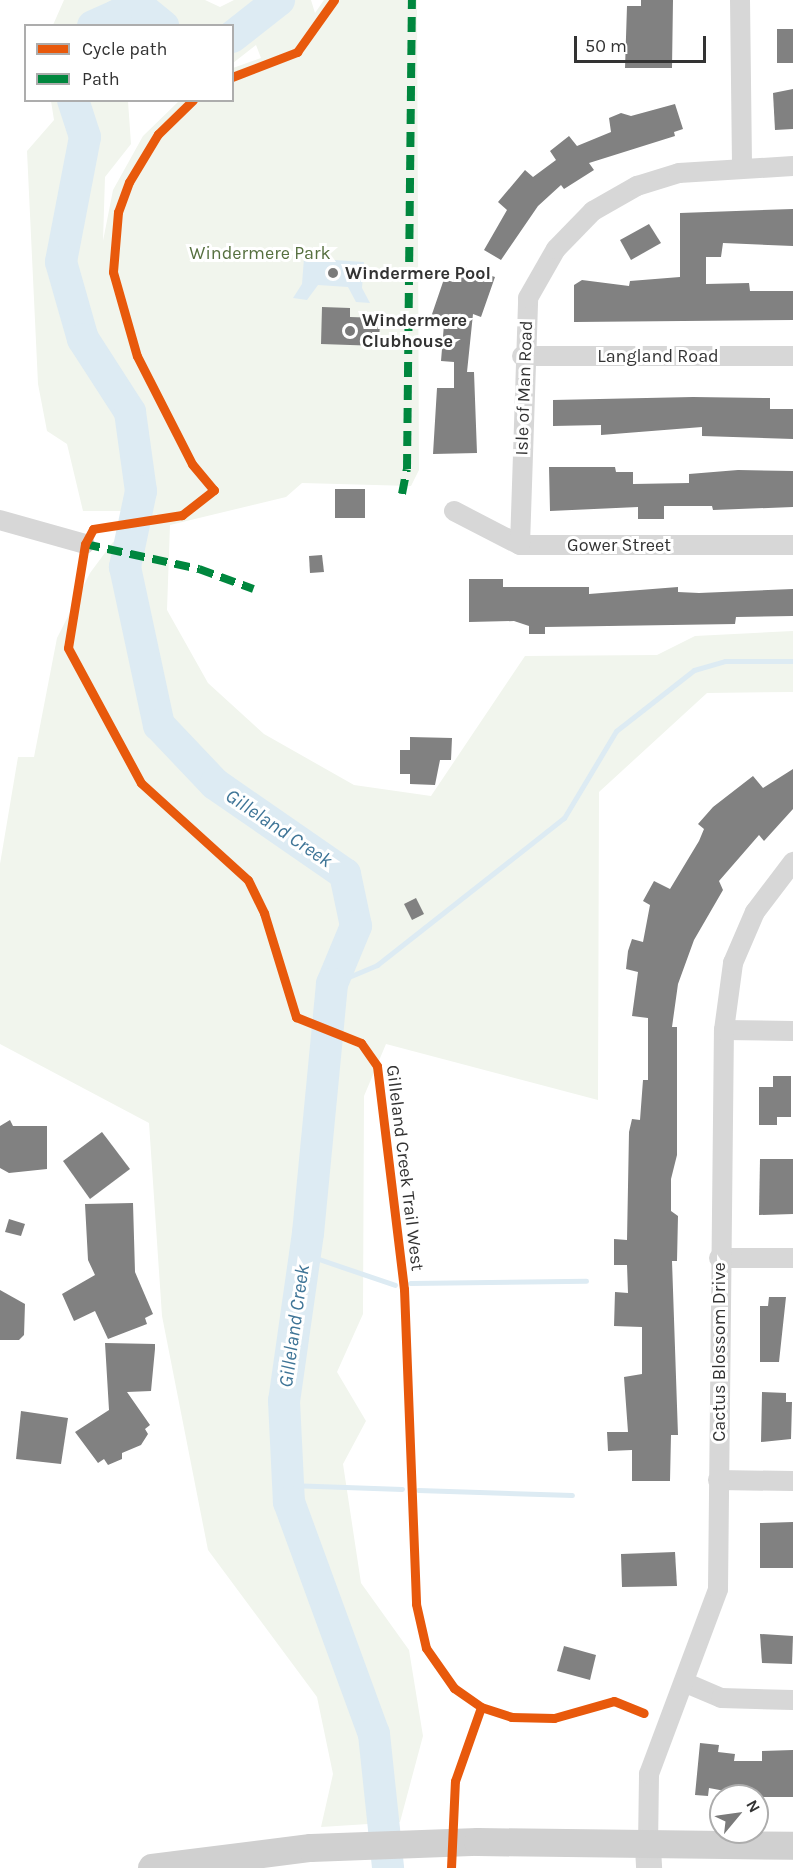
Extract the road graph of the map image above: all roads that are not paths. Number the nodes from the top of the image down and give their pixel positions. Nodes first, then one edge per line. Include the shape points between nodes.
1 (740, 0) edge
2 (793, 166) edge
3 (742, 167) junction
4 (522, 356) junction
5 (793, 356) edge
6 (454, 511) dead end
7 (0, 520) edge
8 (85, 544) dead end
9 (520, 545) junction
10 (793, 545) edge
11 (793, 862) edge
12 (724, 1030) junction
13 (793, 1031) edge
14 (719, 1258) junction
15 (793, 1258) edge
16 (718, 1480) junction
17 (793, 1481) edge
18 (686, 1683) junction
19 (793, 1700) edge
20 (793, 1846) edge
21 (648, 1857) edge
22 (152, 1868) edge

1 - 3 street
2 - 3 street, Isle of Man Road
3 - 4 street, Isle of Man Road via 679,173 637,186 593,211 556,249 528,298
4 - 5 street, Langland Road
4 - 9 street, Isle of Man Road
6 - 9 street, Gower Street
7 - 8 street
9 - 10 street, Gower Street
11 - 12 street, Cactus Blossom Drive via 755,912 733,963
12 - 13 street
12 - 14 street, Cactus Blossom Drive
14 - 15 street
14 - 16 street, Cactus Blossom Drive
16 - 17 street
16 - 18 street, Cactus Blossom Drive via 718,1589
18 - 19 street via 721,1698
18 - 21 street, Cactus Blossom Drive via 664,1721 649,1774
20 - 21 main road
21 - 22 main road via 478,1842 311,1848

